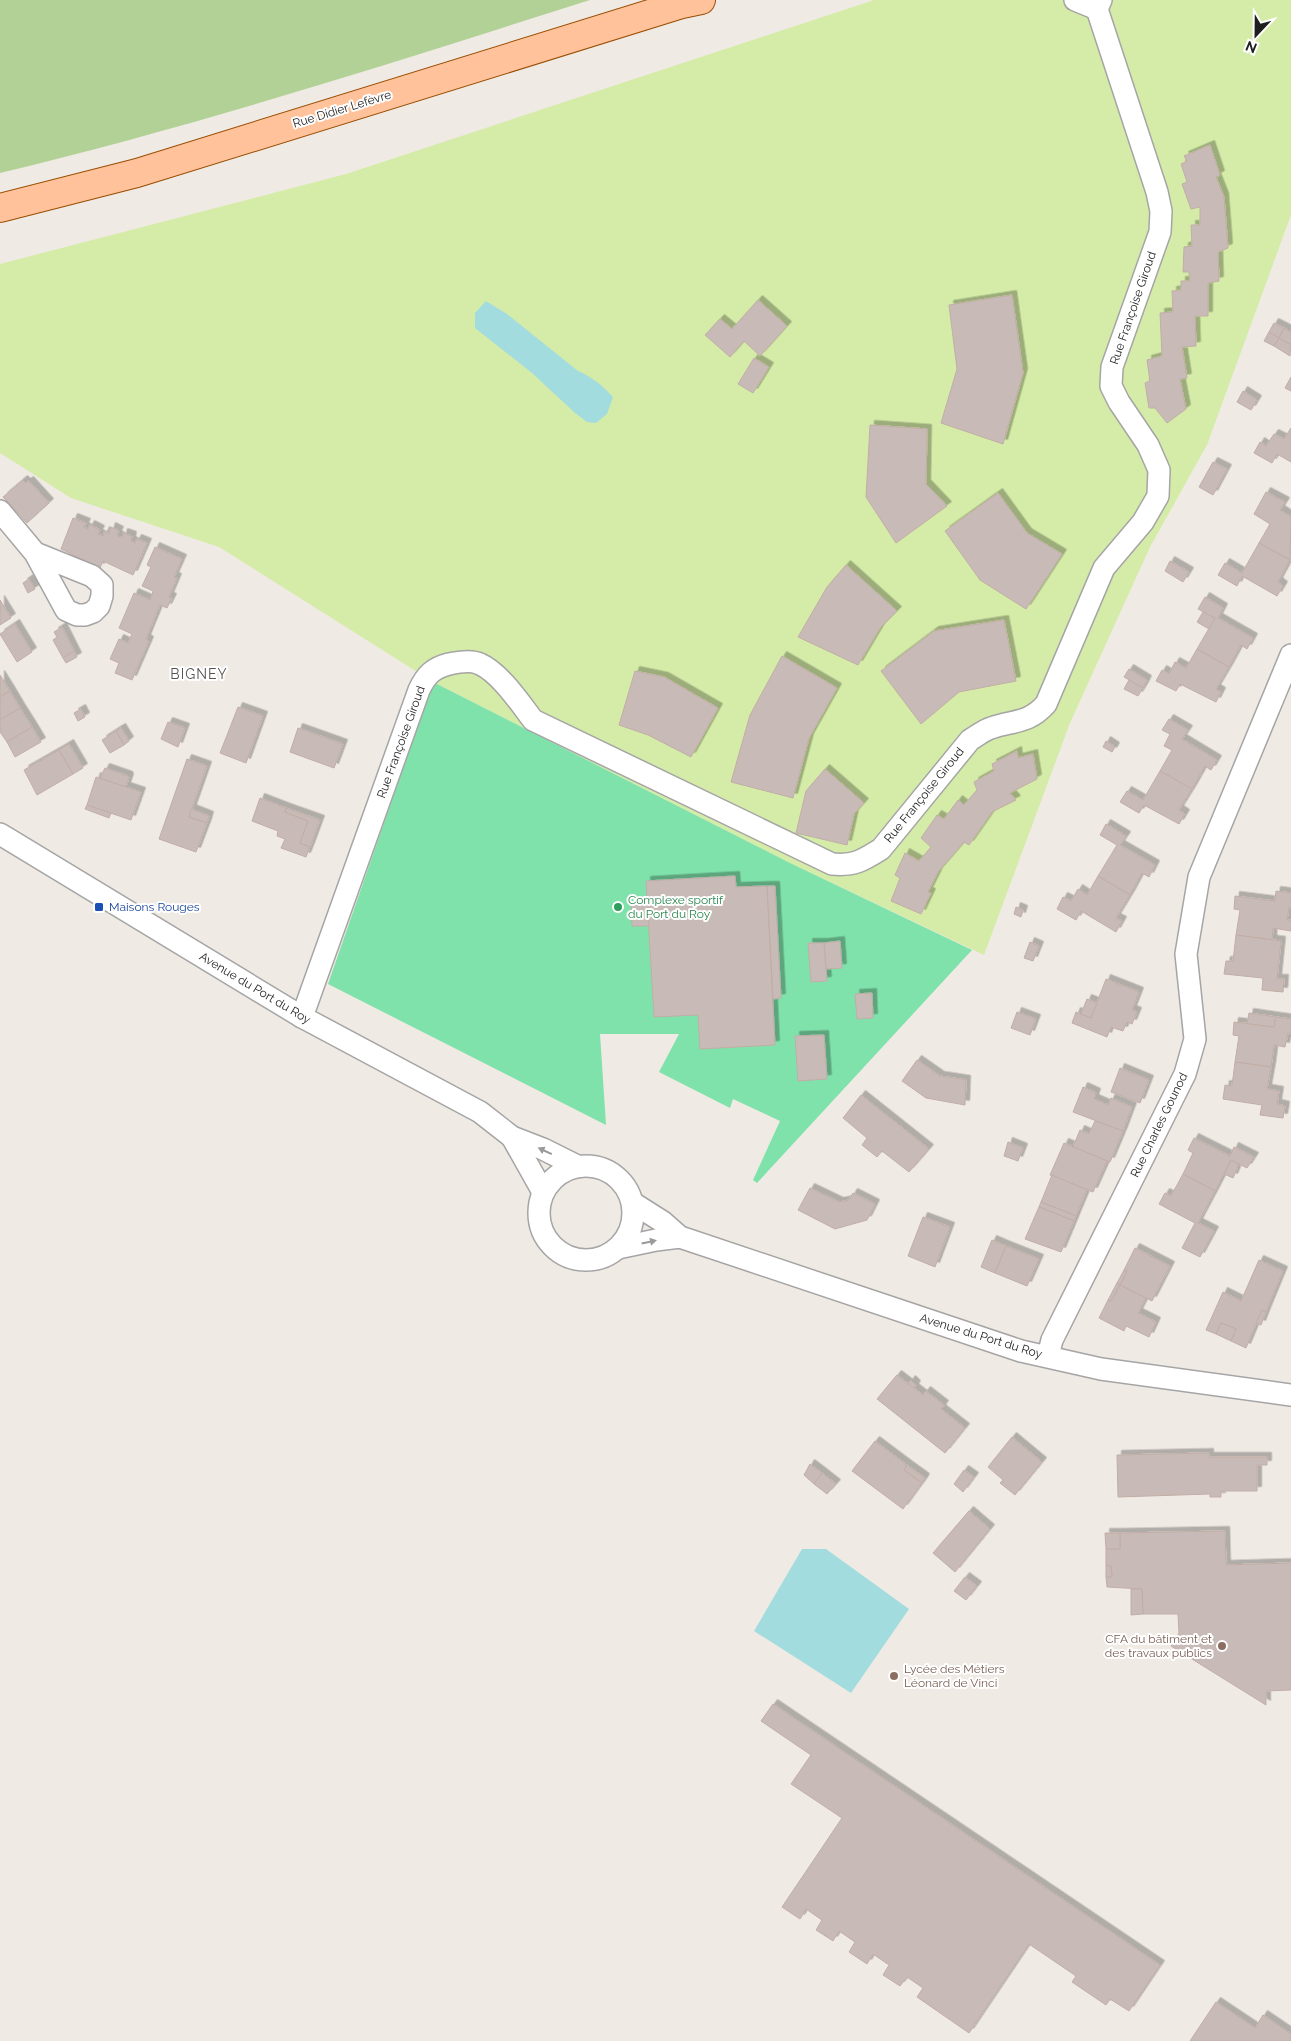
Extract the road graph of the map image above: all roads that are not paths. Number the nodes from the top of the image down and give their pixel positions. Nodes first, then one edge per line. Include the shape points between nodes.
1 (1075, 0) edge
2 (691, 1) edge
3 (1099, 4) edge
4 (0, 208) edge
5 (0, 511) edge
6 (34, 553) dead end
7 (1291, 655) edge
8 (1285, 686) edge
9 (0, 834) edge
10 (302, 1018) junction
11 (512, 1137) junction
12 (577, 1166) junction
13 (543, 1192) junction
14 (632, 1203) junction
15 (680, 1237) junction
16 (618, 1248) junction
17 (1048, 1356) junction
18 (1291, 1395) edge

1 - 3 street
2 - 4 main road, Rue Didier Lefèvre via 137,173
3 - 10 street, Rue Françoise Giroud via 1161,211 1160,232 1112,367 1111,386 1148,445 1159,470 1158,496 1143,522 1104,568 1046,704 1037,714 1021,722 990,728 970,740 881,849 863,860 840,865 809,854 533,720 506,688 479,664 459,662 436,667 424,679 419,690
5 - 6 street
7 - 8 street, Rue Charles Gounod
8 - 17 street, Rue Charles Gounod via 1199,877 1186,954 1195,1039 1184,1074 1052,1340
9 - 10 street, Avenue du Port du Roy
10 - 11 street, Avenue du Port du Roy via 480,1112
12 -> 11 street, Avenue du Port du Roy
11 - 13 street, Avenue du Port du Roy
12 - 13 street via 553,1179
12 - 14 street, Avenue du Port du Roy via 604,1169 616,1176
13 - 16 street, Avenue du Port du Roy via 539,1207 540,1224 546,1239 557,1251 588,1261 604,1257
14 - 15 street, Avenue du Port du Roy
14 - 16 street via 633,1220 628,1236
16 -> 15 street, Avenue du Port du Roy
15 - 17 street, Avenue du Port du Roy via 908,1314
17 - 18 street, Avenue du Port du Roy via 1101,1369

